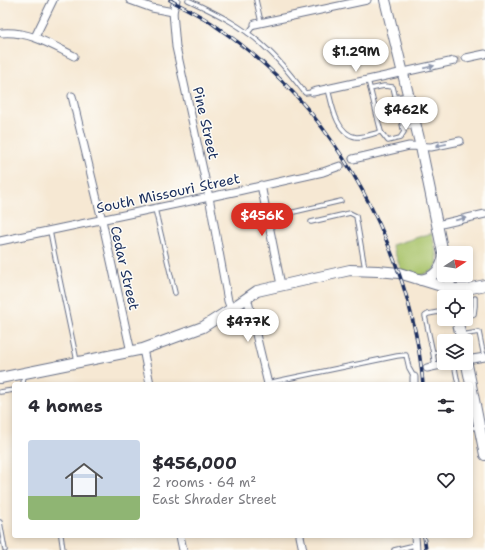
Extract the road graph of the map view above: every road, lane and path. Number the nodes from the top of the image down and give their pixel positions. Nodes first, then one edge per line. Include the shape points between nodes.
1 (53, 0) edge
2 (130, 0) edge
3 (176, 0) edge
4 (188, 0) edge
5 (256, 0) edge
6 (367, 0) edge
7 (385, 0) edge
8 (173, 12) junction
9 (258, 23) junction
10 (2, 33) dead end
11 (248, 33) junction
12 (35, 37) junction
13 (485, 54) edge
14 (74, 56) dead end
15 (466, 58) tunnel mouth
16 (454, 61) tunnel mouth
17 (403, 72) junction
18 (368, 80) junction
19 (328, 88) junction
20 (370, 89) junction
21 (313, 92) joint
22 (409, 94) junction
23 (72, 96) dead end
24 (395, 98) junction
25 (416, 124) junction
26 (402, 128) junction
27 (381, 132) junction
28 (460, 141) dead end
29 (422, 147) junction
30 (353, 159) tunnel mouth
31 (340, 166) tunnel mouth
32 (261, 185) junction
33 (209, 197) junction
34 (342, 201) dead end
35 (155, 209) junction
36 (485, 214) edge
37 (268, 218) junction
38 (102, 220) junction
39 (311, 222) dead end
40 (437, 225) junction
41 (50, 231) junction
42 (0, 241) edge
43 (442, 246) edge
44 (366, 271) junction
45 (437, 272) edge
46 (421, 280) junction
47 (282, 285) junction
48 (485, 285) edge
49 (445, 290) edge
50 (463, 290) edge
51 (175, 293) dead end
52 (247, 297) junction
53 (475, 298) dead end
54 (231, 309) junction
55 (437, 312) edge
56 (473, 314) edge
57 (473, 334) edge
58 (143, 349) junction
59 (131, 352) junction
60 (437, 352) edge
61 (433, 353) junction
62 (484, 357) edge
63 (473, 359) edge
64 (77, 362) junction
65 (435, 366) joint
66 (427, 368) dead end
67 (460, 370) edge
68 (464, 370) edge
69 (24, 373) junction
70 (463, 374) junction
71 (0, 378) edge
72 (414, 381) edge
73 (23, 382) edge
74 (150, 382) edge
75 (268, 382) edge
76 (277, 382) edge
77 (459, 382) edge
78 (468, 382) edge
79 (12, 390) edge
80 (0, 392) edge
81 (473, 398) edge
82 (478, 427) edge
83 (485, 455) edge
84 (0, 522) edge
85 (61, 538) edge
86 (180, 538) edge
87 (300, 538) edge
88 (415, 547) edge
89 (6, 550) edge
90 (63, 550) edge
91 (183, 550) edge
92 (303, 550) edge
93 (394, 550) edge

1 - 12 street
2 - 8 street
3 - 8 street, Pine Street
4 - 11 lane via 222,16
5 - 9 lane
6 - 9 street
7 - 17 main road
8 - 33 street, Pine Street via 176,47
9 - 11 lane
10 - 12 street via 14,32
11 - 21 lane via 270,51 305,93
12 - 14 street
13 - 15 street
17 -> 16 street
17 - 18 street
17 - 22 main road
18 - 19 street
18 - 20 lane
19 - 21 street
19 - 27 lane via 336,119 346,133 357,137
20 - 24 lane via 393,87
20 - 27 lane
22 - 24 lane
22 - 25 main road
23 - 38 street, Cedar Street
24 - 26 lane
25 - 26 lane
25 - 29 main road
26 - 27 lane via 404,132 400,138 388,141
28 -> 29 street
29 - 30 street via 409,146
29 - 40 main road
31 - 32 street, South Missouri Street
32 - 33 street, South Missouri Street
32 - 37 street
33 - 35 street, South Missouri Street
33 - 54 street, Pine Street
34 - 37 lane
35 - 38 street, South Missouri Street
35 - 51 lane
40 -> 36 street
37 - 47 street
38 - 41 street, South Missouri Street
38 - 59 street, Cedar Street
39 - 44 lane via 350,213 356,216
40 - 43 main road
41 - 42 street, South Missouri Street
41 - 64 lane
44 - 46 main road via 399,273
44 - 47 main road via 350,270
45 - 46 main road
46 - 49 main road
47 - 52 main road via 257,291
48 - 50 main road
52 - 54 main road
52 - 75 street
53 - 56 lane
54 - 58 main road via 203,327
55 - 61 lane via 425,316
57 - 62 lane via 479,332
58 - 59 main road
58 - 74 street
59 - 64 main road
60 - 61 lane
61 - 65 lane
62 - 63 street
64 - 69 main road
65 - 66 street
67 - 70 lane
68 - 70 main road
69 - 71 main road
69 - 73 lane
70 - 77 lane
70 - 78 main road
72 - 76 lane via 406,355
79 - 80 lane
81 - 82 main road
82 - 83 main road
84 - 89 lane
85 - 90 lane
86 - 91 street
87 - 92 street
88 - 93 lane

